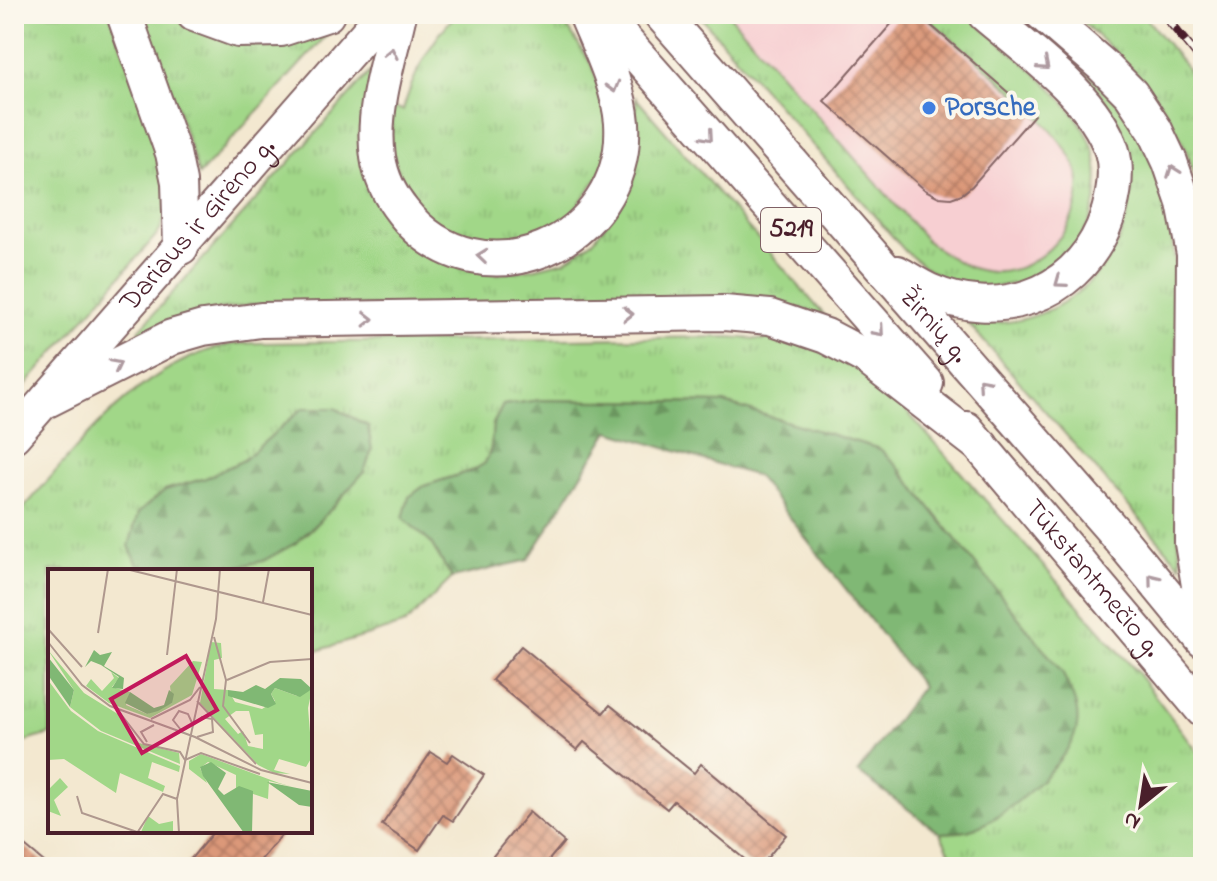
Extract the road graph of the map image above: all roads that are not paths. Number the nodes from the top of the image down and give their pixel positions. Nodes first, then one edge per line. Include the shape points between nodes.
1 (124, 14) edge
2 (194, 14) edge
3 (327, 14) edge
4 (383, 14) edge
5 (399, 14) edge
6 (586, 14) edge
7 (601, 14) edge
8 (661, 14) edge
9 (985, 14) edge
10 (1043, 14) edge
11 (181, 247) junction
12 (878, 263) junction
13 (47, 400) junction
14 (14, 436) edge
15 (981, 446) junction
16 (1203, 610) edge
17 (1203, 640) edge
18 (1203, 710) edge

1 - 11 highway via 173,153
2 - 3 highway via 238,30 281,29
4 - 11 main road, Dariaus ir Girėno g.
6 -> 5 highway via 622,122 611,187 588,221 564,241 534,254 501,258 469,255 417,229 384,180 378,157 378,110
7 -> 15 highway, Žirnių g. / 5219
8 - 12 highway, Žirnių g. / 5219
9 -> 12 highway via 1066,84 1099,122 1113,153 1110,212 1077,269 1050,290 1016,300 995,304 930,292
16 -> 10 highway via 1192,543 1194,254 1184,203 1155,130 1131,94
11 - 13 main road, Dariaus ir Girėno g.
17 -> 12 highway, Žirnių g. / 5219
13 - 14 main road, Dariaus ir Girėno g.
13 -> 15 highway via 172,337 261,320 724,313 770,317 826,336 866,357
15 - 18 highway, Tūkstantmečio g. / 5219

